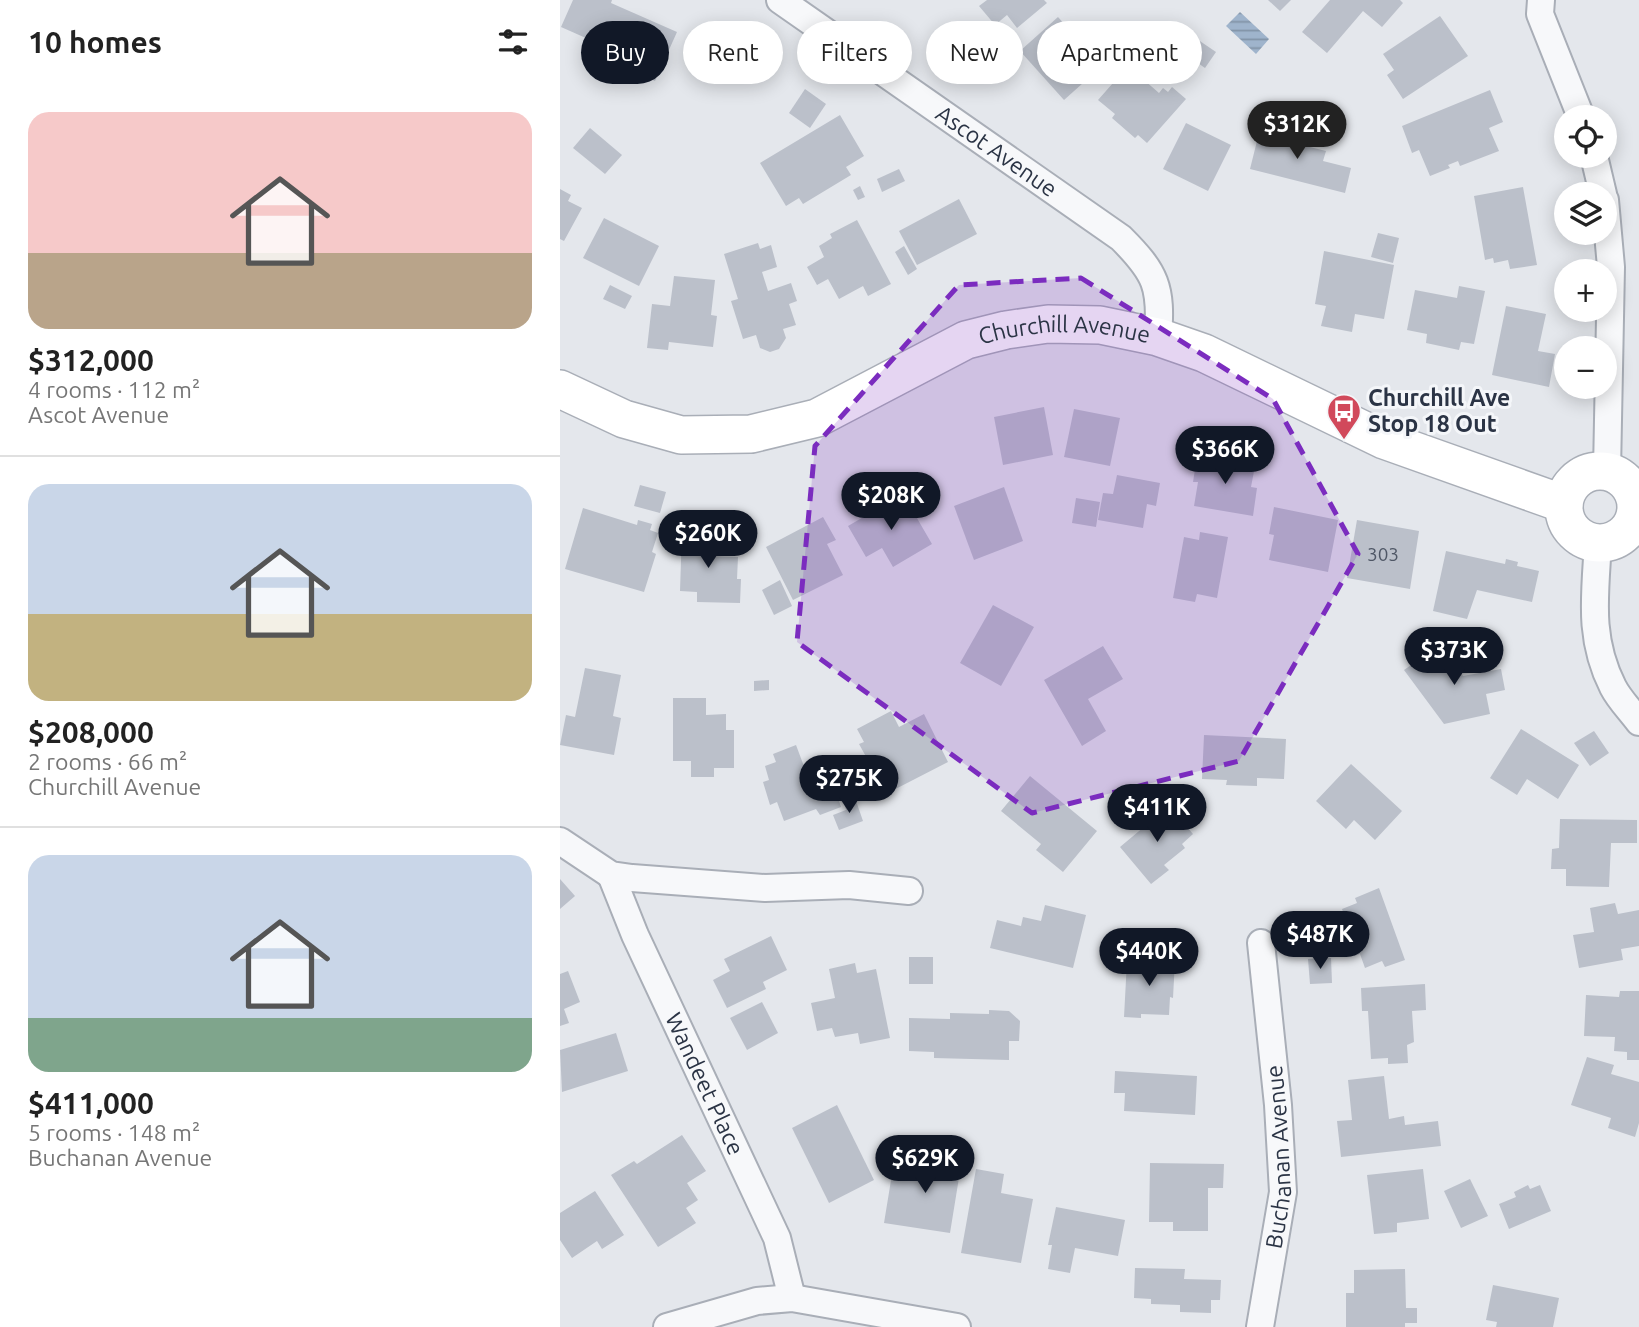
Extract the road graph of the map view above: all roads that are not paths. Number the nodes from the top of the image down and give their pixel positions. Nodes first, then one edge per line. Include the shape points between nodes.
1 (780, 0) edge
2 (1541, 0) edge
3 (1576, 105) edge
4 (1609, 245) edge
5 (1158, 337) junction
6 (560, 389) edge
7 (1607, 471) junction
8 (1564, 504) junction
9 (1637, 508) edge
10 (1598, 543) junction
11 (1639, 722) edge
12 (560, 841) edge
13 (611, 874) junction
14 (909, 891) dead end
15 (1261, 943) dead end
16 (792, 1297) junction
17 (667, 1327) edge
18 (957, 1327) edge
19 (1260, 1327) edge

1 - 5 street, Ascot Avenue via 1121,238 1156,282
2 - 3 street via 1540,14
4 - 7 street
5 - 6 street, Churchill Avenue via 1100,325 1048,324 1006,330 966,340 817,418 751,434 681,435 624,419
5 - 8 street, Churchill Avenue via 1204,353 1384,440
7 - 8 street via 1583,475 1566,493
7 - 9 street via 1628,484
8 - 10 street via 1569,526 1587,541
9 - 10 street via 1628,530
10 - 11 street via 1594,603 1598,650 1614,689
12 - 13 street
13 - 14 street via 765,888 849,885
13 - 16 street, Wandeet Place via 777,1238
15 - 19 street, Buchanan Avenue via 1283,1192
16 - 17 street via 757,1301
16 - 18 street

